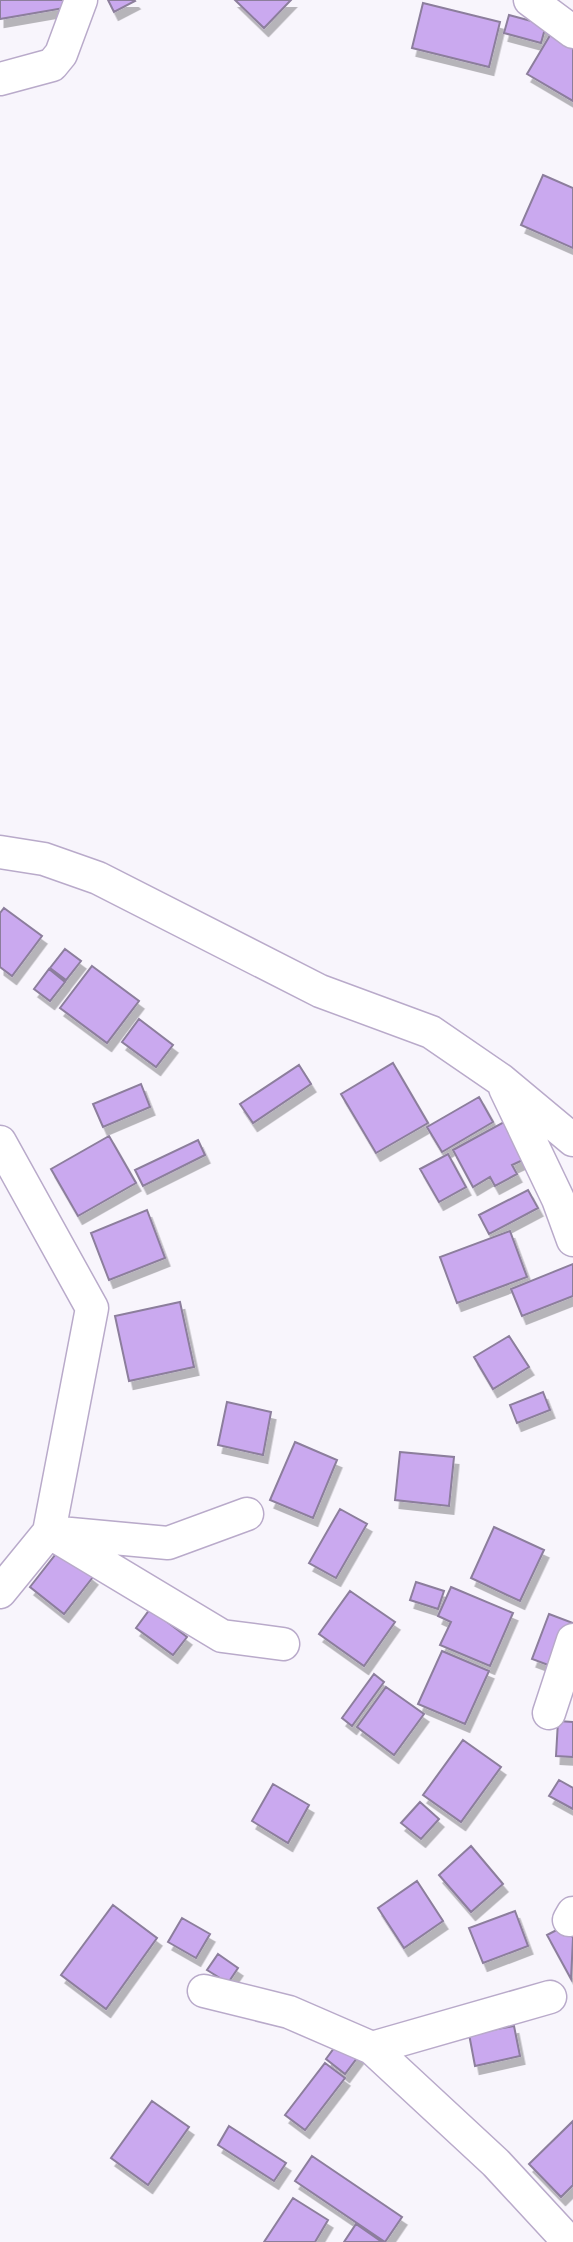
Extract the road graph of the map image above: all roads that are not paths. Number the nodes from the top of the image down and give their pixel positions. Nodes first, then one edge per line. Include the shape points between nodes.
1 (81, 0) edge
2 (530, 0) edge
3 (573, 32) edge
4 (0, 79) edge
5 (0, 852) edge
6 (501, 1080) junction
7 (573, 1140) edge
8 (0, 1142) edge
9 (573, 1240) edge
10 (247, 1514) dead end
11 (49, 1532) junction
12 (0, 1592) edge
13 (573, 1640) edge
14 (283, 1644) dead end
15 (549, 1713) dead end
16 (204, 1991) dead end
17 (550, 1997) dead end
18 (372, 2048) junction
19 (569, 2242) edge

1 - 4 street via 61,54 52,65
2 - 3 street
5 - 6 street via 44,859 98,878 320,991 431,1032
6 - 7 street
6 - 9 street
8 - 11 street via 92,1308
10 - 11 street via 168,1543
11 - 12 street
11 - 14 street via 222,1636
13 - 15 street
16 - 18 street via 289,2011
17 - 18 street
18 - 19 street via 496,2163

